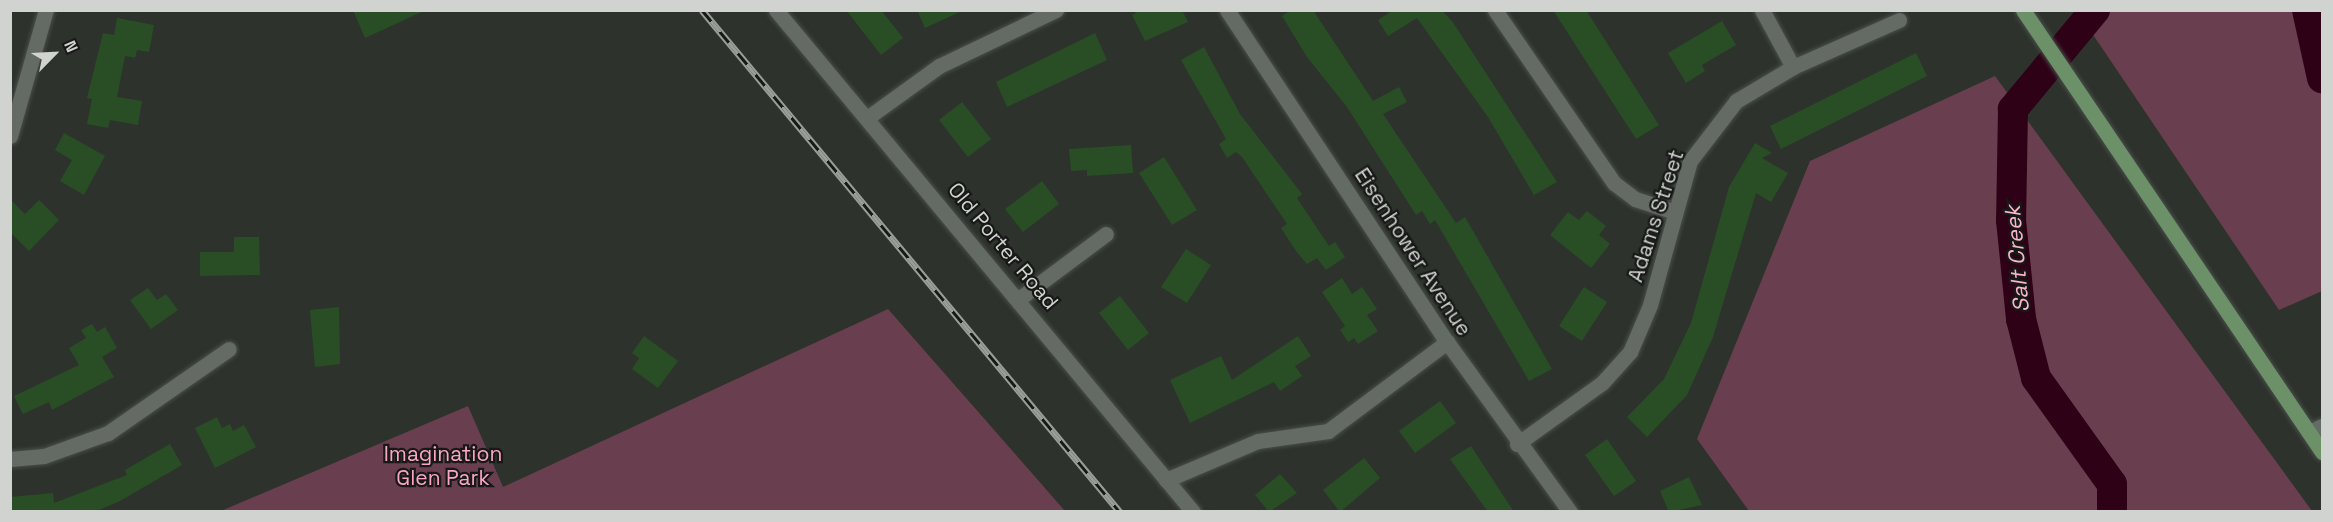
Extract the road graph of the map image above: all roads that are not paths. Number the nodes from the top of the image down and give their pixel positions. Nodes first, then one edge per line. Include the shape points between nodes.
1 (46, 10) edge
2 (776, 10) edge
3 (1056, 10) edge
4 (1227, 10) edge
5 (1495, 10) edge
6 (1762, 10) edge
7 (2023, 10) edge
8 (1899, 20) dead end
9 (1793, 67) junction
10 (867, 118) junction
11 (10, 136) edge
12 (1674, 212) junction
13 (1106, 234) dead end
14 (1020, 298) junction
15 (1447, 342) junction
16 (230, 349) dead end
17 (2316, 429) edge
18 (1517, 444) junction
19 (2322, 452) edge
20 (10, 459) edge
21 (1166, 480) junction
22 (1193, 512) edge
23 (1570, 512) edge

1 - 11 street
2 - 10 street, Old Porter Road
3 - 10 street via 939,66
4 - 15 street, Eisenhower Avenue
5 - 12 street via 1614,183 1635,199
6 - 9 street
7 - 17 main road
8 - 9 street, Adams Street
9 - 12 street, Adams Street via 1736,101 1711,129 1690,161
10 - 14 street, Old Porter Road
12 - 18 street, Adams Street via 1650,305 1630,352 1602,383
13 - 14 street
14 - 21 street, Old Porter Road
15 - 18 street, Eisenhower Avenue
15 - 21 street via 1328,431 1258,441
16 - 20 street via 108,433 44,456
17 - 19 main road
18 - 23 street, Eisenhower Avenue
21 - 22 street, Old Porter Road

